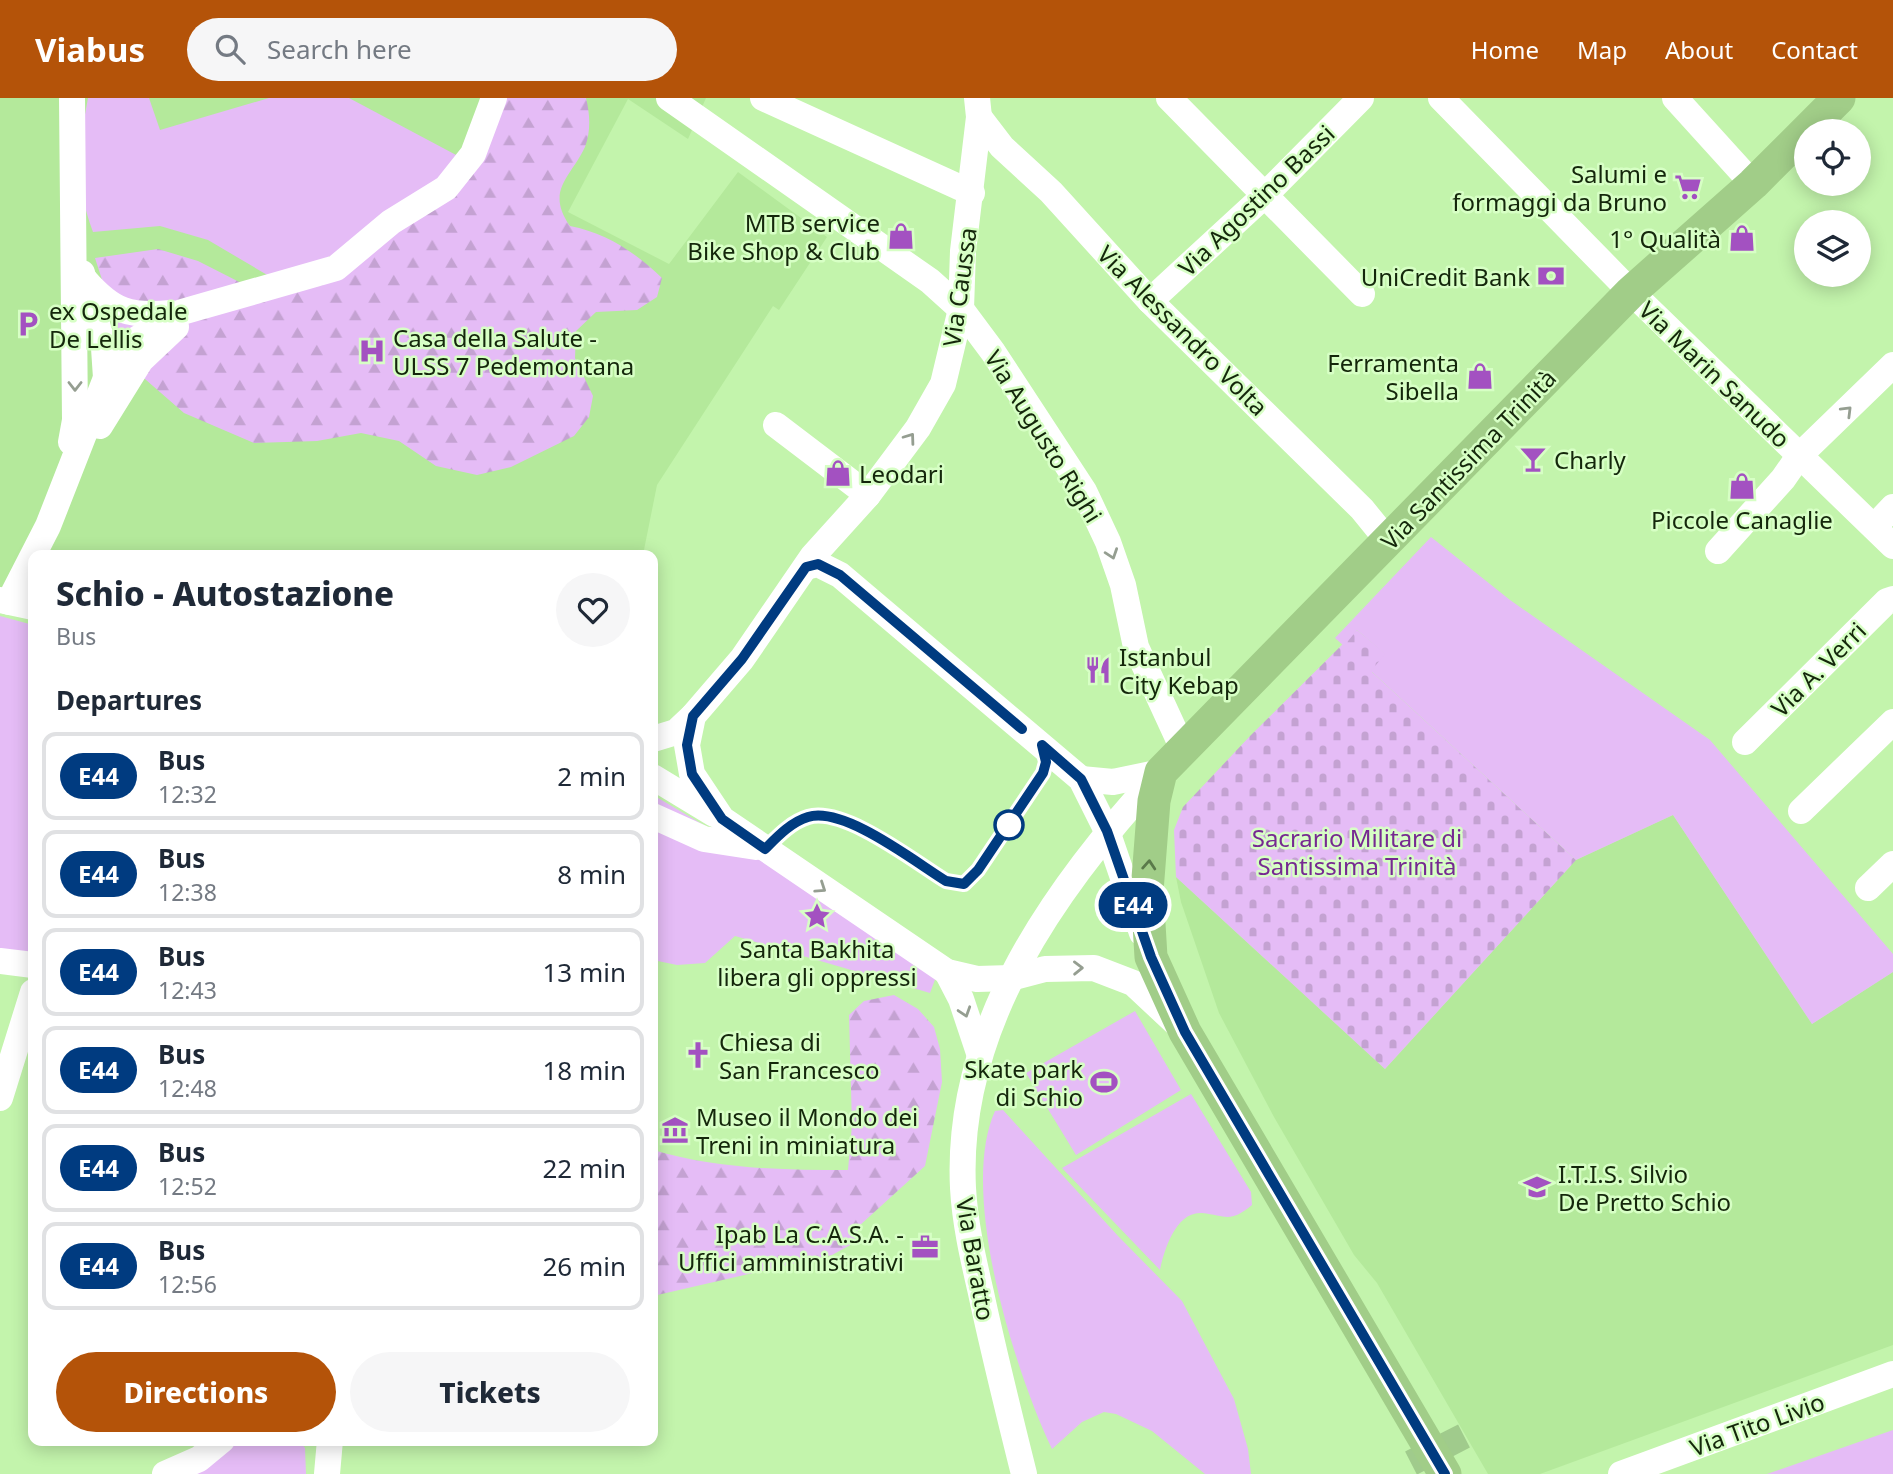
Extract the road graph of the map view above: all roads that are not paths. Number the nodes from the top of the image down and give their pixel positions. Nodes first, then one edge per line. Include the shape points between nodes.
1 (72, 98) edge
2 (495, 98) edge
3 (670, 98) edge
4 (763, 98) edge
5 (1169, 98) edge
6 (1361, 98) edge
7 (1441, 98) edge
8 (1675, 98) edge
9 (1839, 98) edge
10 (978, 107) edge
11 (1753, 184) junction
12 (972, 194) junction
13 (1264, 196) junction
14 (75, 244) junction
15 (84, 279) junction
16 (1631, 292) junction
17 (1362, 295) dead end
18 (1150, 301) junction
19 (224, 302) junction
20 (961, 309) junction
21 (182, 312) junction
22 (1893, 366) edge
23 (106, 378) junction
24 (776, 425) dead end
25 (1799, 456) junction
26 (75, 459) junction
27 (62, 486) junction
28 (868, 495) junction
29 (1893, 507) edge
30 (48, 526) junction
31 (1874, 527) junction
32 (1388, 541) junction
33 (1893, 547) edge
34 (37, 550) edge
35 (47, 550) edge
36 (1718, 551) dead end
37 (806, 567) junction
38 (28, 571) edge
39 (1893, 598) edge
40 (14, 603) edge
41 (693, 716) junction
42 (1893, 722) edge
43 (658, 738) edge
44 (1745, 742) dead end
45 (1172, 761) junction
46 (1081, 779) junction
47 (658, 780) edge
48 (1801, 811) dead end
49 (658, 818) edge
50 (722, 819) junction
51 (1107, 831) junction
52 (765, 849) junction
53 (1893, 864) edge
54 (1868, 888) dead end
55 (1151, 957) junction
56 (0, 961) edge
57 (28, 964) edge
58 (947, 972) junction
59 (1012, 978) junction
60 (28, 1008) edge
61 (1185, 1032) junction
62 (979, 1054) junction
63 (0, 1098) edge
64 (1893, 1374) edge
65 (1011, 1422) junction
66 (215, 1446) edge
67 (328, 1446) edge
68 (165, 1474) edge
69 (327, 1474) edge
70 (1013, 1474) edge
71 (1024, 1474) edge
72 (1445, 1474) edge
73 (1621, 1474) edge

1 - 14 street
2 - 19 street via 473,154 446,188 391,222 336,268
3 - 20 street, Via Augusto Righi via 930,281
4 - 12 street
5 - 13 street
6 - 13 street, Via Agostino Bassi
7 - 16 street, Via Marin Sanudo
8 - 11 street
9 - 11 main road, Via Santissima Trinità
10 - 12 street, Via Caussa
10 - 18 street, Via Alessandro Volta via 1002,147 1051,192
11 - 16 main road, Via Santissima Trinità
12 - 20 street, Via Caussa via 963,251
13 - 17 street
13 - 18 street, Via Agostino Bassi
14 - 15 street
14 -> 27 street via 75,420
15 - 21 street via 102,299 128,313
15 - 23 street via 104,348
16 - 25 street, Via Marin Sanudo
16 - 32 main road, Via Santissima Trinità
18 - 32 street, Via Alessandro Volta via 1362,509
19 - 21 street
19 - 26 street via 171,330 141,360
28 -> 20 street, Via Caussa via 918,428 943,384
20 -> 45 street, Via Augusto Righi via 1084,491 1108,542
21 - 23 street via 132,342
25 -> 22 street
23 - 26 street
24 - 28 street
25 - 31 street, Via Marin Sanudo
25 - 36 street, Via Marin Sanudo
26 - 27 street
27 - 30 street
28 - 37 street, Via Caussa
29 - 31 street
30 - 34 street
30 - 35 street
31 - 33 street, Via Marin Sanudo
32 - 45 main road, Via Santissima Trinità
37 - 41 street, Via Caussa via 742,659
37 - 46 street via 818,564 840,575
38 - 40 street
39 - 44 street, Via A. Verri
41 - 43 street, Via Caussa via 676,733
41 - 50 street via 687,745 692,774
42 - 48 street
45 - 46 street via 1113,782
45 - 51 street, Via Santissima Trinità
55 -> 45 main road via 1147,891 1154,801
46 - 51 street
47 - 50 street
49 - 52 street via 704,839
50 - 52 street
51 - 55 street
51 - 59 street, Via Baratto
52 -> 58 street
53 - 54 street
55 - 61 main road
56 - 57 street
58 - 59 street via 977,979
58 -> 62 street, Via Baratto
59 -> 61 street via 1045,969 1094,968 1133,983
59 - 62 street, Via Baratto
60 - 63 street
61 - 72 main road
62 - 65 street, Via Baratto via 964,1149 963,1188 968,1232
64 - 73 street, Via Tito Livio
65 - 70 street, Via Baratto
65 - 71 street, Via Baratto
66 - 68 street via 199,1459
67 - 69 street

